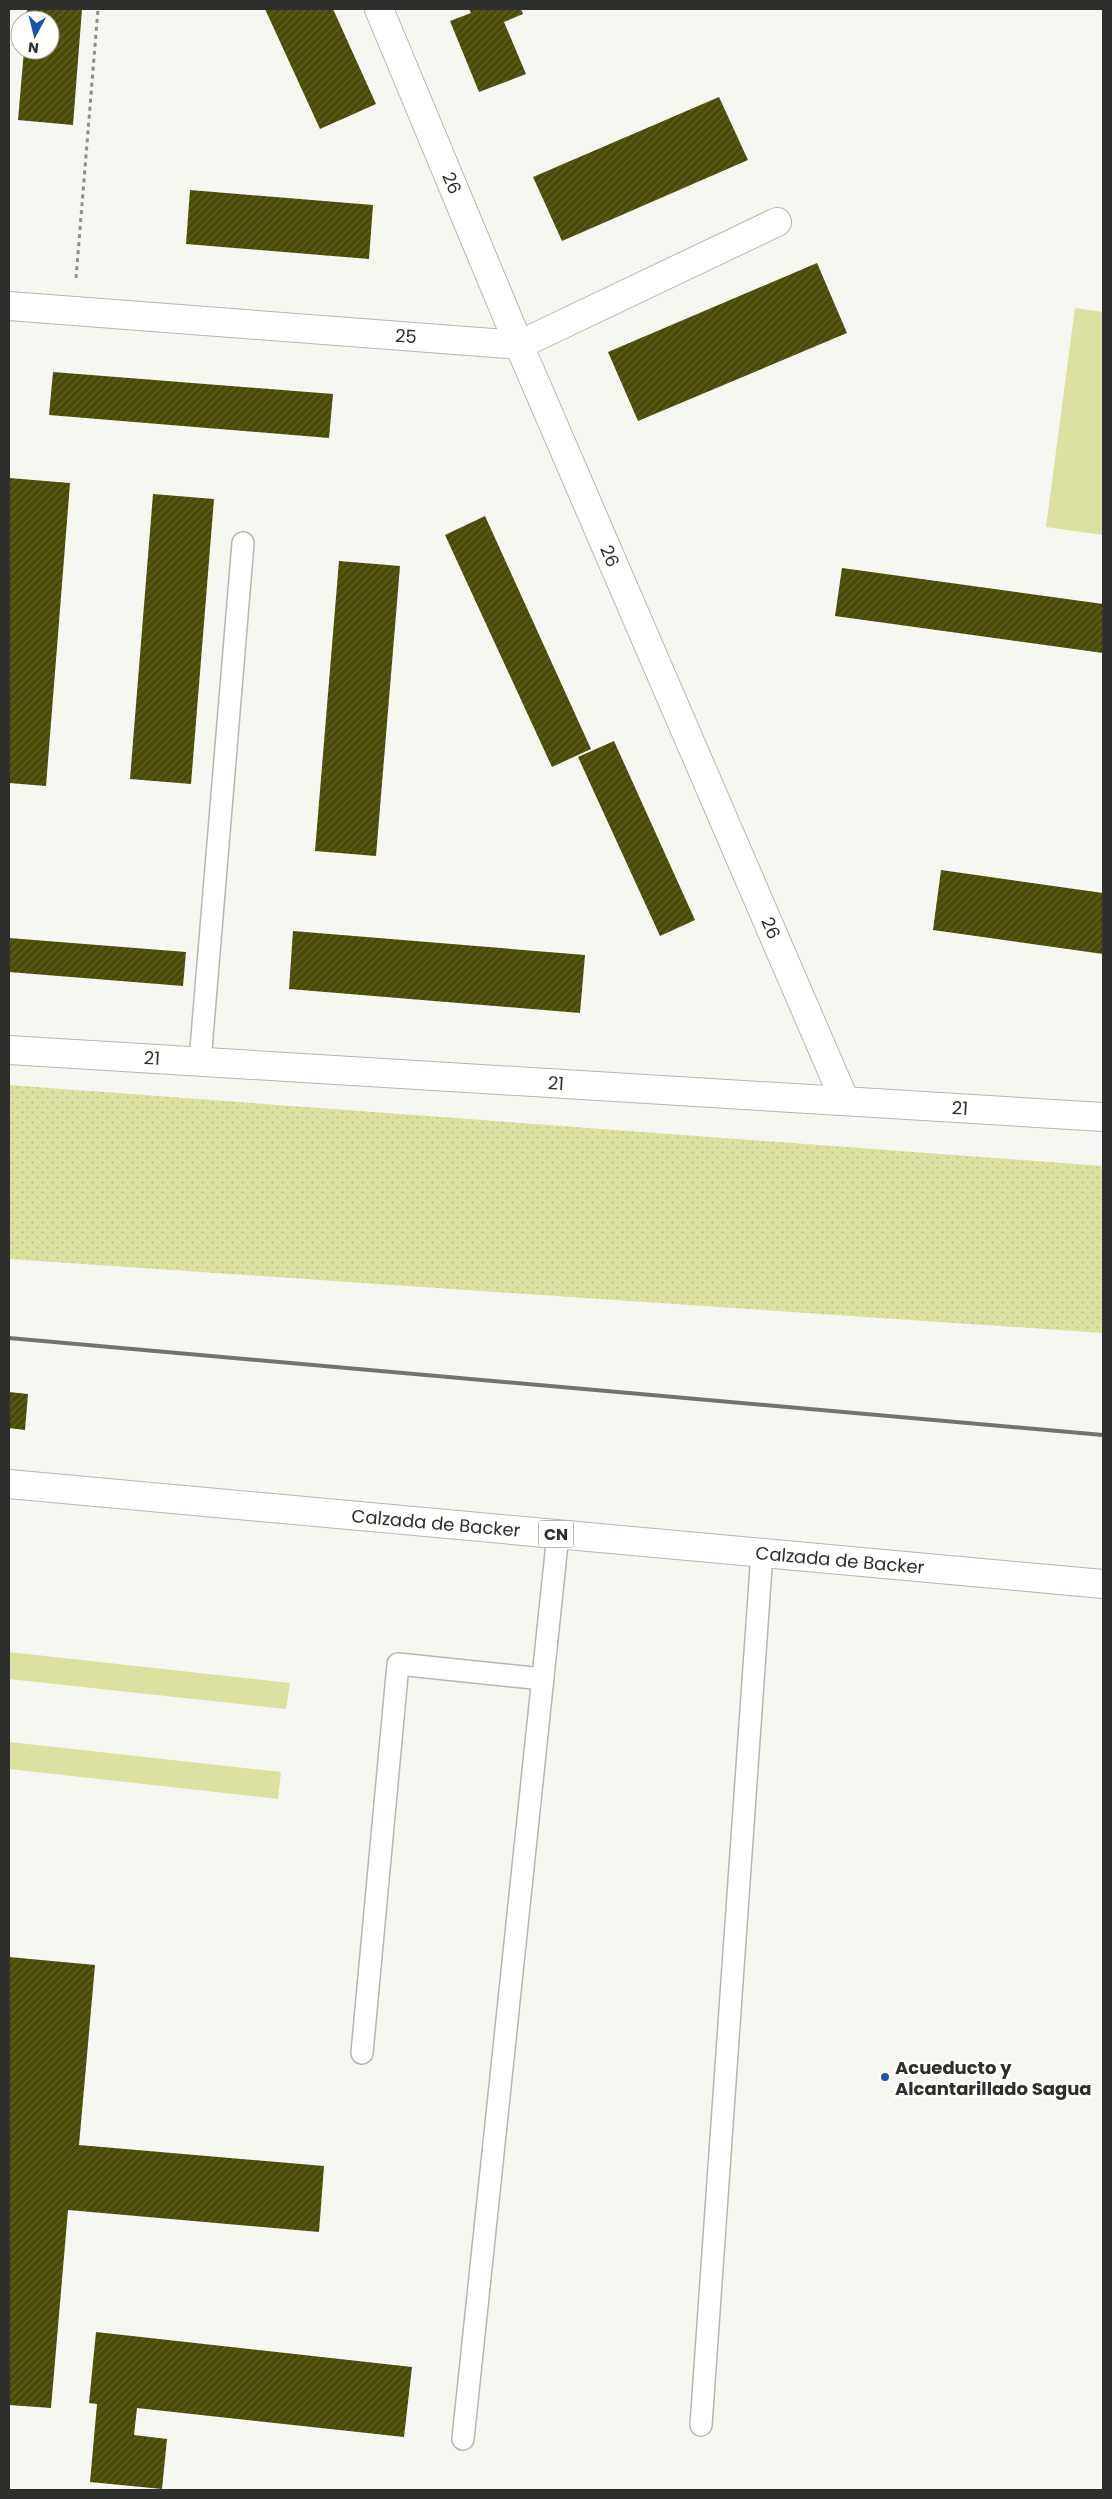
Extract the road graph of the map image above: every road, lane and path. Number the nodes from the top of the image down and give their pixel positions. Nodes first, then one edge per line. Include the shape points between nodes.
1 (98, 9) edge
2 (379, 9) edge
3 (777, 222) dead end
4 (9, 306) edge
5 (73, 311) junction
6 (519, 345) junction
7 (244, 544) dead end
8 (9, 1050) edge
9 (200, 1061) junction
10 (845, 1101) junction
11 (1103, 1117) edge
12 (9, 1484) edge
13 (558, 1534) junction
14 (762, 1553) junction
15 (1103, 1584) edge
16 (544, 1679) junction
17 (362, 2053) dead end
18 (701, 2425) dead end
19 (464, 2439) dead end

1 - 5 path
2 - 6 street, 26
3 - 6 street, 25
4 - 5 street, 25
5 - 6 street, 25
6 - 10 street, 26
7 - 9 lane
8 - 9 street, 21
9 - 10 street, 21
10 - 11 street, 21
12 - 13 street, Calzada de Backer / CN
13 - 14 street, Calzada de Backer / CN
13 - 16 lane
14 - 15 street, Calzada de Backer / CN
14 - 18 lane
16 - 17 lane via 398,1664
16 - 19 lane

